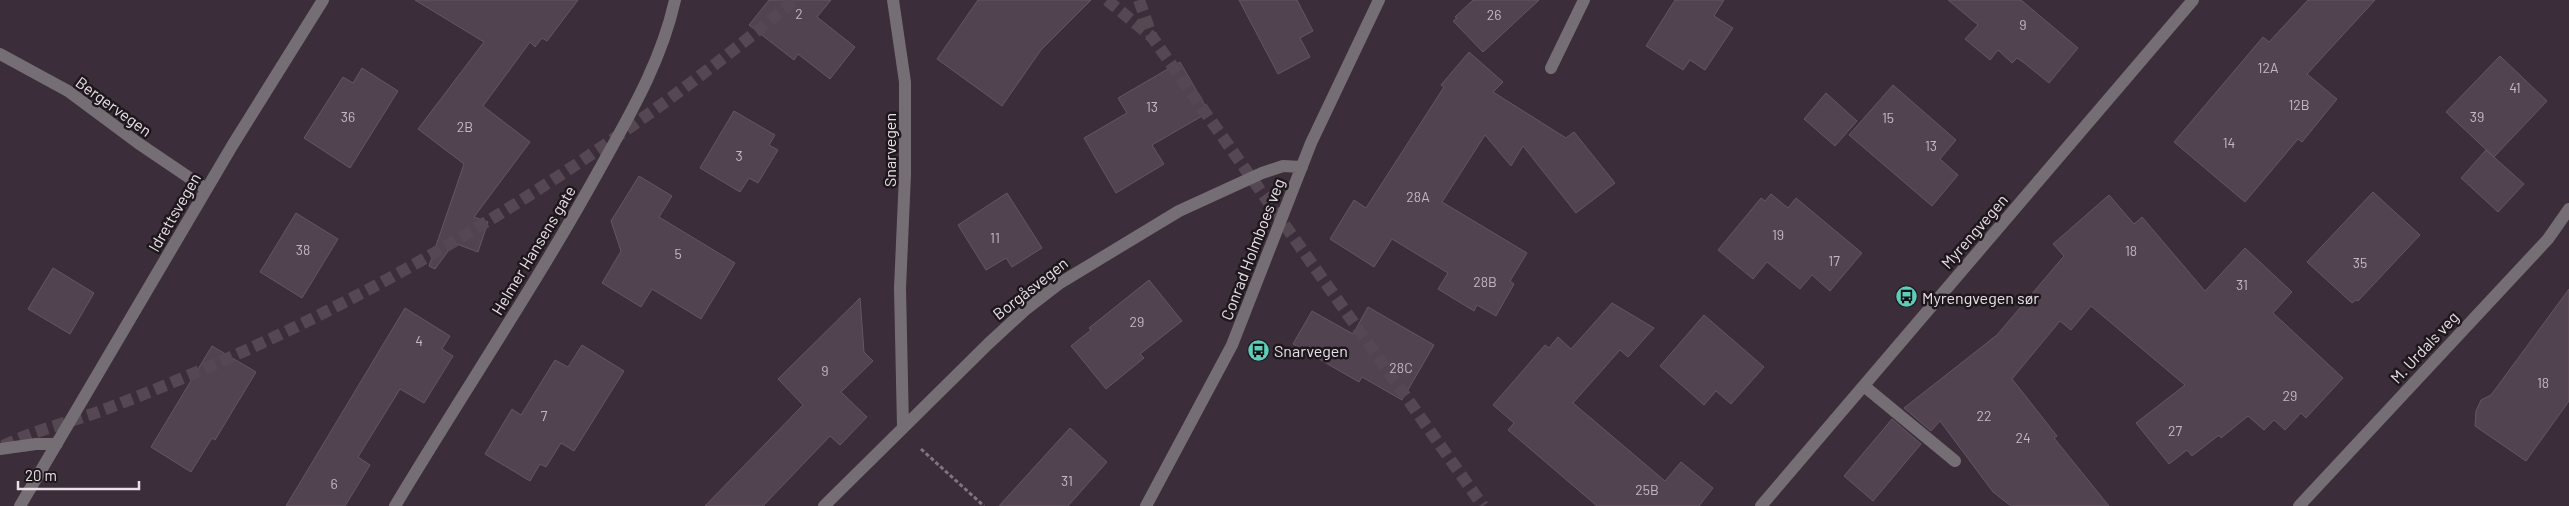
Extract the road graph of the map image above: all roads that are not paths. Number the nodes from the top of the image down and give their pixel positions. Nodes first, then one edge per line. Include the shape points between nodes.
1 (323, 0) edge
2 (675, 0) edge
3 (893, 0) edge
4 (1379, 0) edge
5 (1584, 0) edge
6 (2193, 0) edge
7 (0, 54) edge
8 (1551, 68) dead end
9 (1302, 168) junction
10 (206, 189) junction
11 (2569, 209) edge
12 (1864, 386) junction
13 (903, 427) junction
14 (57, 444) junction
15 (0, 449) edge
16 (1956, 461) dead end
17 (20, 506) edge
18 (395, 506) edge
19 (824, 506) edge
20 (1146, 506) edge
21 (1761, 506) edge
22 (2299, 506) edge

1 - 10 street, Idrettsvegen
2 - 18 street, Helmer Hansens gate via 668,32 652,73 577,211
3 - 13 street, Snarvegen via 906,82 900,288
4 - 9 street, Conrad Holmboes veg via 1330,98
5 - 8 street
6 - 12 street, Myrengvegen
7 - 10 street, Bergervegen via 68,91 138,144
9 - 13 street, Borgåsvegen via 1283,166 1262,173 1179,211 1087,265 1025,310
9 - 20 street, Conrad Holmboes veg via 1232,345
10 - 14 street, Idrettsvegen
11 - 22 street, M. Urdals veg via 2542,246
12 - 16 street
12 - 21 street, Myrengvegen
13 - 19 street, Borgåsvegen
14 - 15 street
14 - 17 street, Idrettsvegen

